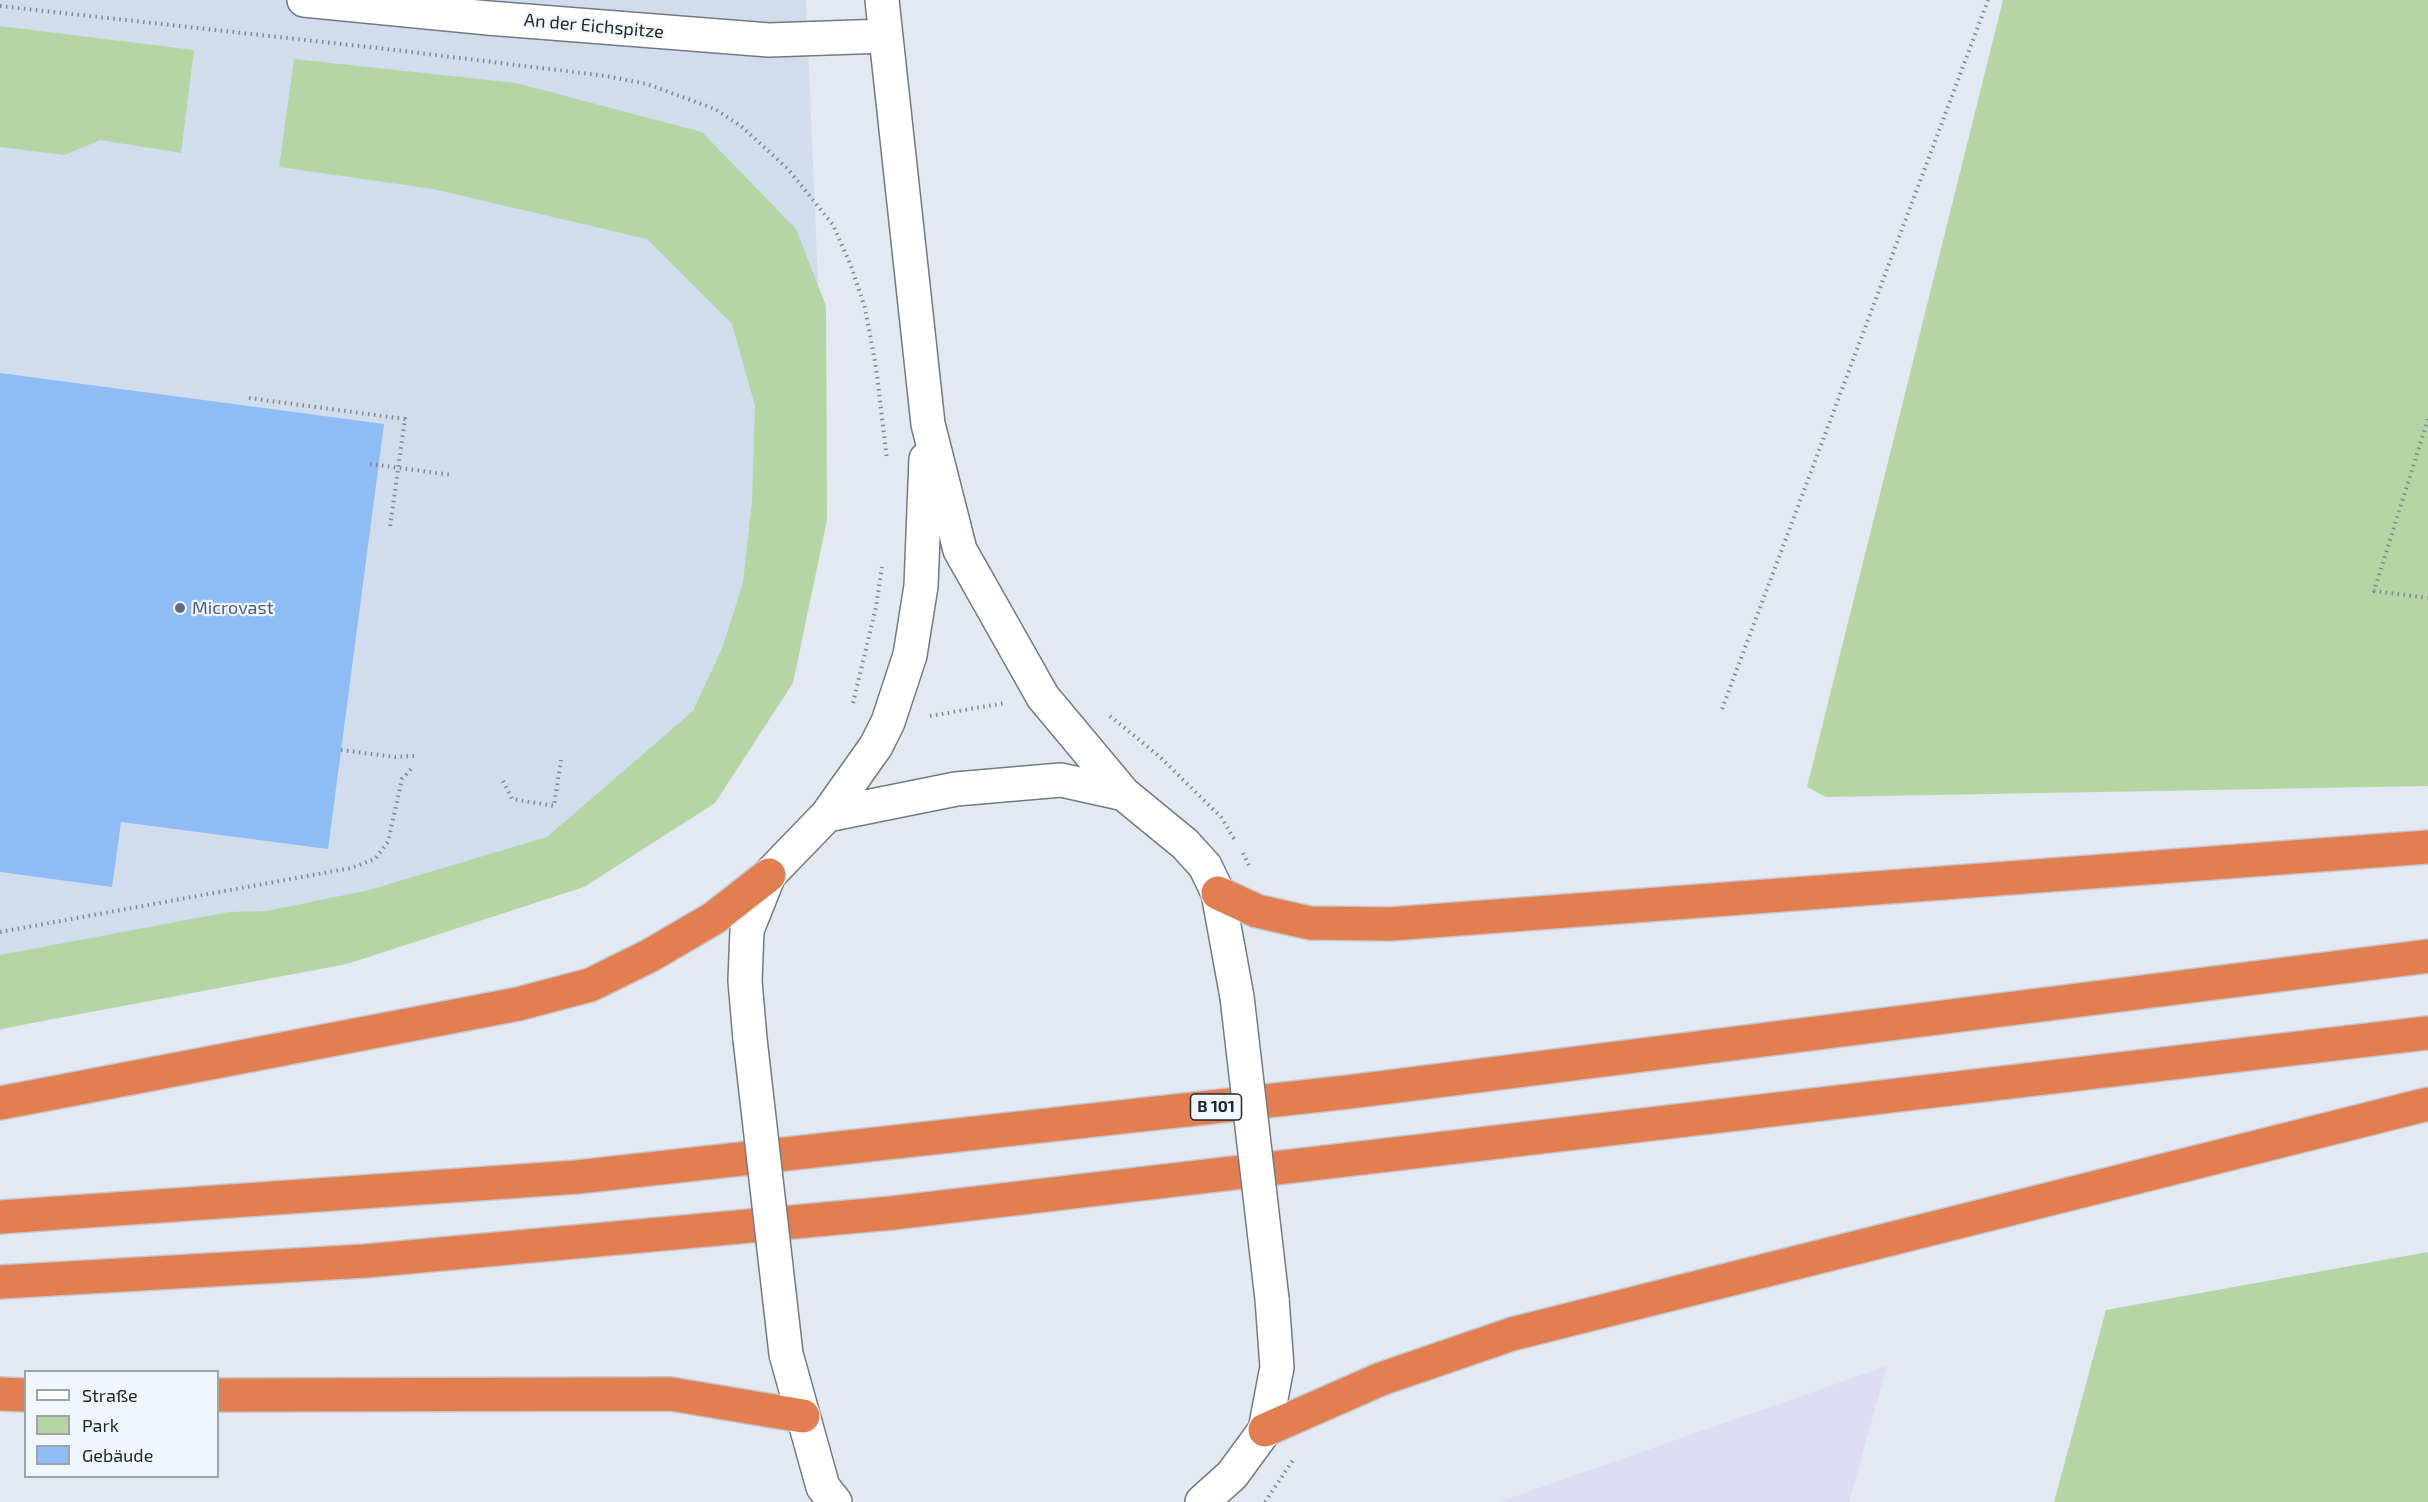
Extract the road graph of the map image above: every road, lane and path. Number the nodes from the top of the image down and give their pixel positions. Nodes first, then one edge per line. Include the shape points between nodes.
1 (304, 0) edge
2 (882, 0) edge
3 (1988, 0) edge
4 (0, 6) edge
5 (885, 36) junction
6 (249, 398) dead end
7 (2428, 419) edge
8 (928, 424) junction
9 (887, 463) dead end
10 (370, 464) dead end
11 (398, 468) junction
12 (453, 475) dead end
13 (390, 527) dead end
14 (884, 558) dead end
15 (2428, 598) edge
16 (1043, 697) junction
17 (1722, 709) dead end
18 (888, 722) junction
19 (341, 750) dead end
20 (415, 756) dead end
21 (561, 760) dead end
22 (413, 768) dead end
23 (503, 781) dead end
24 (1124, 794) junction
25 (826, 815) junction
26 (2428, 847) edge
27 (769, 875) junction
28 (1218, 893) junction
29 (0, 932) edge
30 (2428, 956) edge
31 (2428, 1033) edge
32 (0, 1103) edge
33 (2428, 1104) edge
34 (0, 1217) edge
35 (0, 1282) edge
36 (0, 1395) edge
37 (24, 1395) edge
38 (219, 1395) edge
39 (803, 1416) junction
40 (1265, 1430) junction
41 (835, 1502) edge
42 (1202, 1502) edge

1 - 5 street, An der Eichspitze via 769,40
2 - 5 street
3 - 17 path
4 - 9 path via 606,76 647,84 715,109 741,126 788,169 833,225 865,308
5 - 8 street
6 - 11 path via 405,419
7 - 15 path via 2374,591
8 - 16 street via 960,550
8 - 18 street via 921,586 910,655
10 - 11 path
11 - 12 path
11 - 13 path
14 - 18 path via 850,713
16 - 18 path
16 - 24 street
18 - 25 street via 876,746
19 - 20 path
21 - 23 path via 554,806 512,799
22 - 29 path via 402,779 388,842 375,859 351,868
24 - 25 street via 1061,780 956,789
24 - 28 street via 1185,844 1205,866
25 - 27 street
26 - 28 highway via 1390,924 1310,923 1257,911
27 - 32 highway via 714,918 590,985 518,1004
27 - 39 street, bridge via 747,930 745,981 786,1354
28 - 40 street, bridge via 1237,997 1272,1299 1277,1367
30 - 34 highway, B 101 via 1348,1092 577,1178
31 - 35 highway via 892,1213 365,1260
33 - 40 highway via 1512,1335 1381,1379
36 - 37 highway
38 - 39 highway via 671,1394
39 - 41 street via 822,1487
40 - 42 street via 1232,1475

